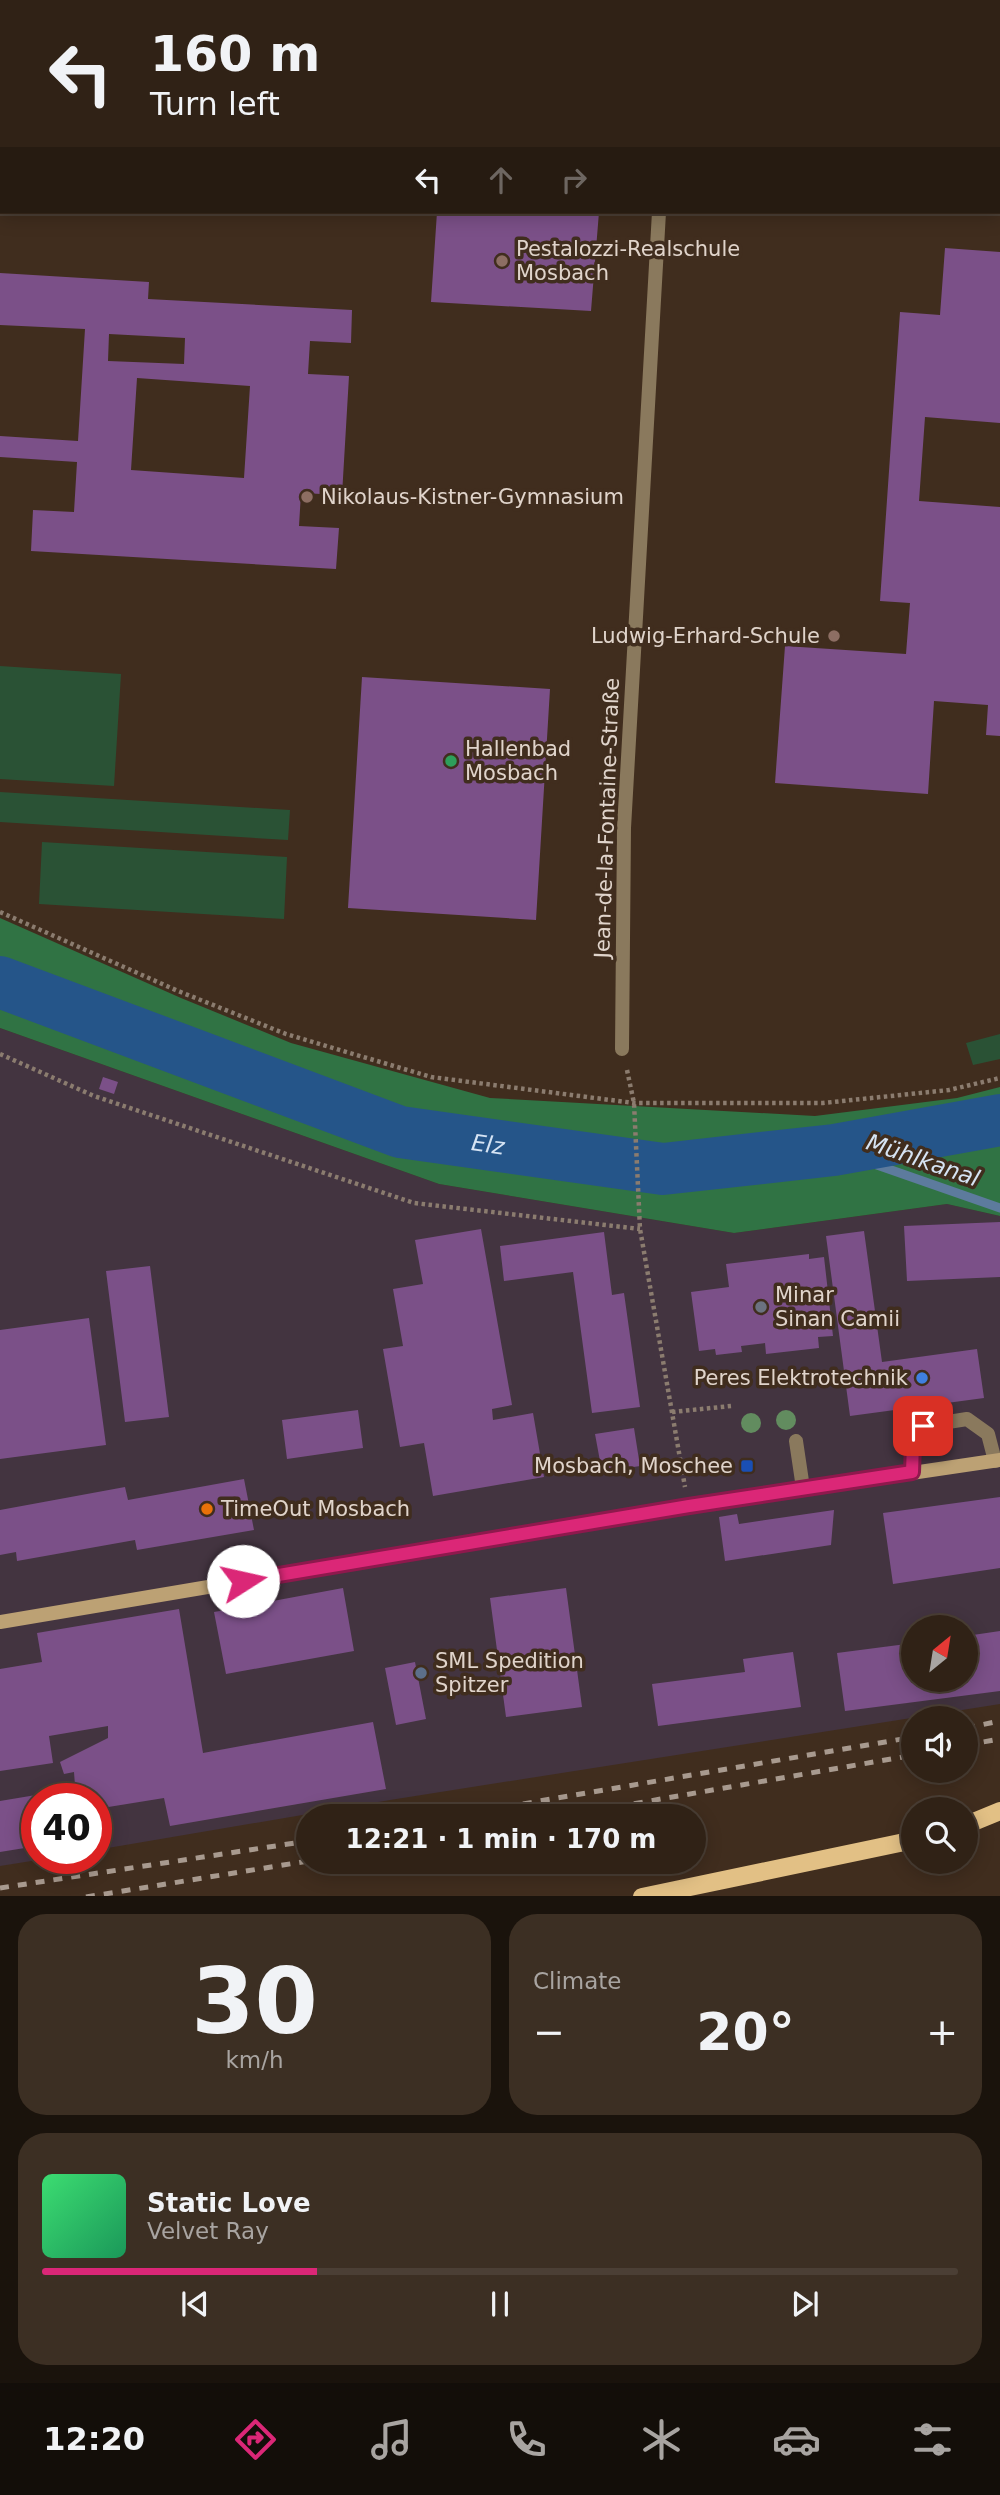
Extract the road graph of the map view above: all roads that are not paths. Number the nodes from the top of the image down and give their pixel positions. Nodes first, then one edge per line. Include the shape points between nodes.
1 (659, 214) edge
2 (622, 1049) road end
3 (796, 1440) dead end
4 (998, 1460) edge
5 (912, 1472) junction
6 (803, 1488) junction
7 (0, 1622) edge
8 (1000, 1811) edge
9 (978, 1820) edge
10 (1000, 1825) edge
11 (978, 1828) edge
12 (901, 1843) edge
13 (642, 1896) edge

1 - 2 street, Jean-de-la-Fontaine-Straße via 624,828
3 - 6 street
4 - 5 street
4 - 5 street via 988,1433 967,1419 923,1426 913,1444
5 - 6 street
6 - 7 street
8 - 9 main road
10 - 11 main road
12 - 13 main road

